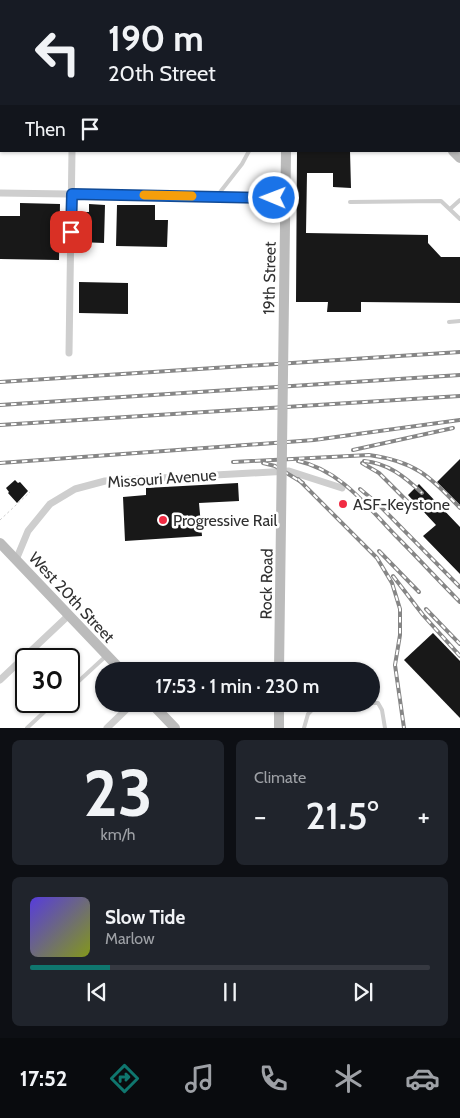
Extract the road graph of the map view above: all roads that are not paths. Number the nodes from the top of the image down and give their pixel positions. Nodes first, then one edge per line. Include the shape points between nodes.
1 (72, 152) edge
2 (248, 152) edge
3 (286, 152) edge
4 (0, 193) edge
5 (72, 194) junction
6 (217, 196) junction
7 (274, 198) dead end
8 (460, 200) edge
9 (350, 202) dead end
10 (450, 210) junction
11 (460, 219) edge
12 (460, 320) edge
13 (449, 322) dead end
14 (69, 353) dead end
15 (282, 376) joint
16 (342, 488) dead end
17 (0, 543) edge
18 (16, 560) junction
19 (69, 615) junction
20 (106, 655) junction
21 (113, 662) edge
22 (279, 662) edge
23 (0, 680) edge
24 (80, 680) edge
25 (380, 706) edge
26 (123, 712) edge
27 (160, 712) edge
28 (279, 712) edge
29 (310, 712) edge
30 (43, 713) edge
31 (27, 728) edge
32 (106, 728) edge
33 (175, 728) edge
34 (279, 728) edge
35 (304, 728) edge
36 (385, 728) edge

1 - 5 street
2 - 6 lane
3 - 15 main road, 19th Street, bridge
4 - 5 street
5 - 6 street
5 - 14 street
6 - 7 street
8 - 10 lane
9 - 10 lane via 441,201
10 - 11 lane
12 - 13 lane
15 - 22 main road, Rock Road, bridge
16 - 18 street, Missouri Avenue via 289,471 105,481 75,489 50,504 28,531
17 - 18 main road, West 20th Street
18 - 19 main road, West 20th Street
19 - 20 main road, West 20th Street
19 - 23 street
20 - 21 main road, West 20th Street
20 - 24 lane
25 - 36 lane
26 - 32 street
27 - 33 main road
28 - 34 main road
29 - 35 lane
30 - 31 lane

